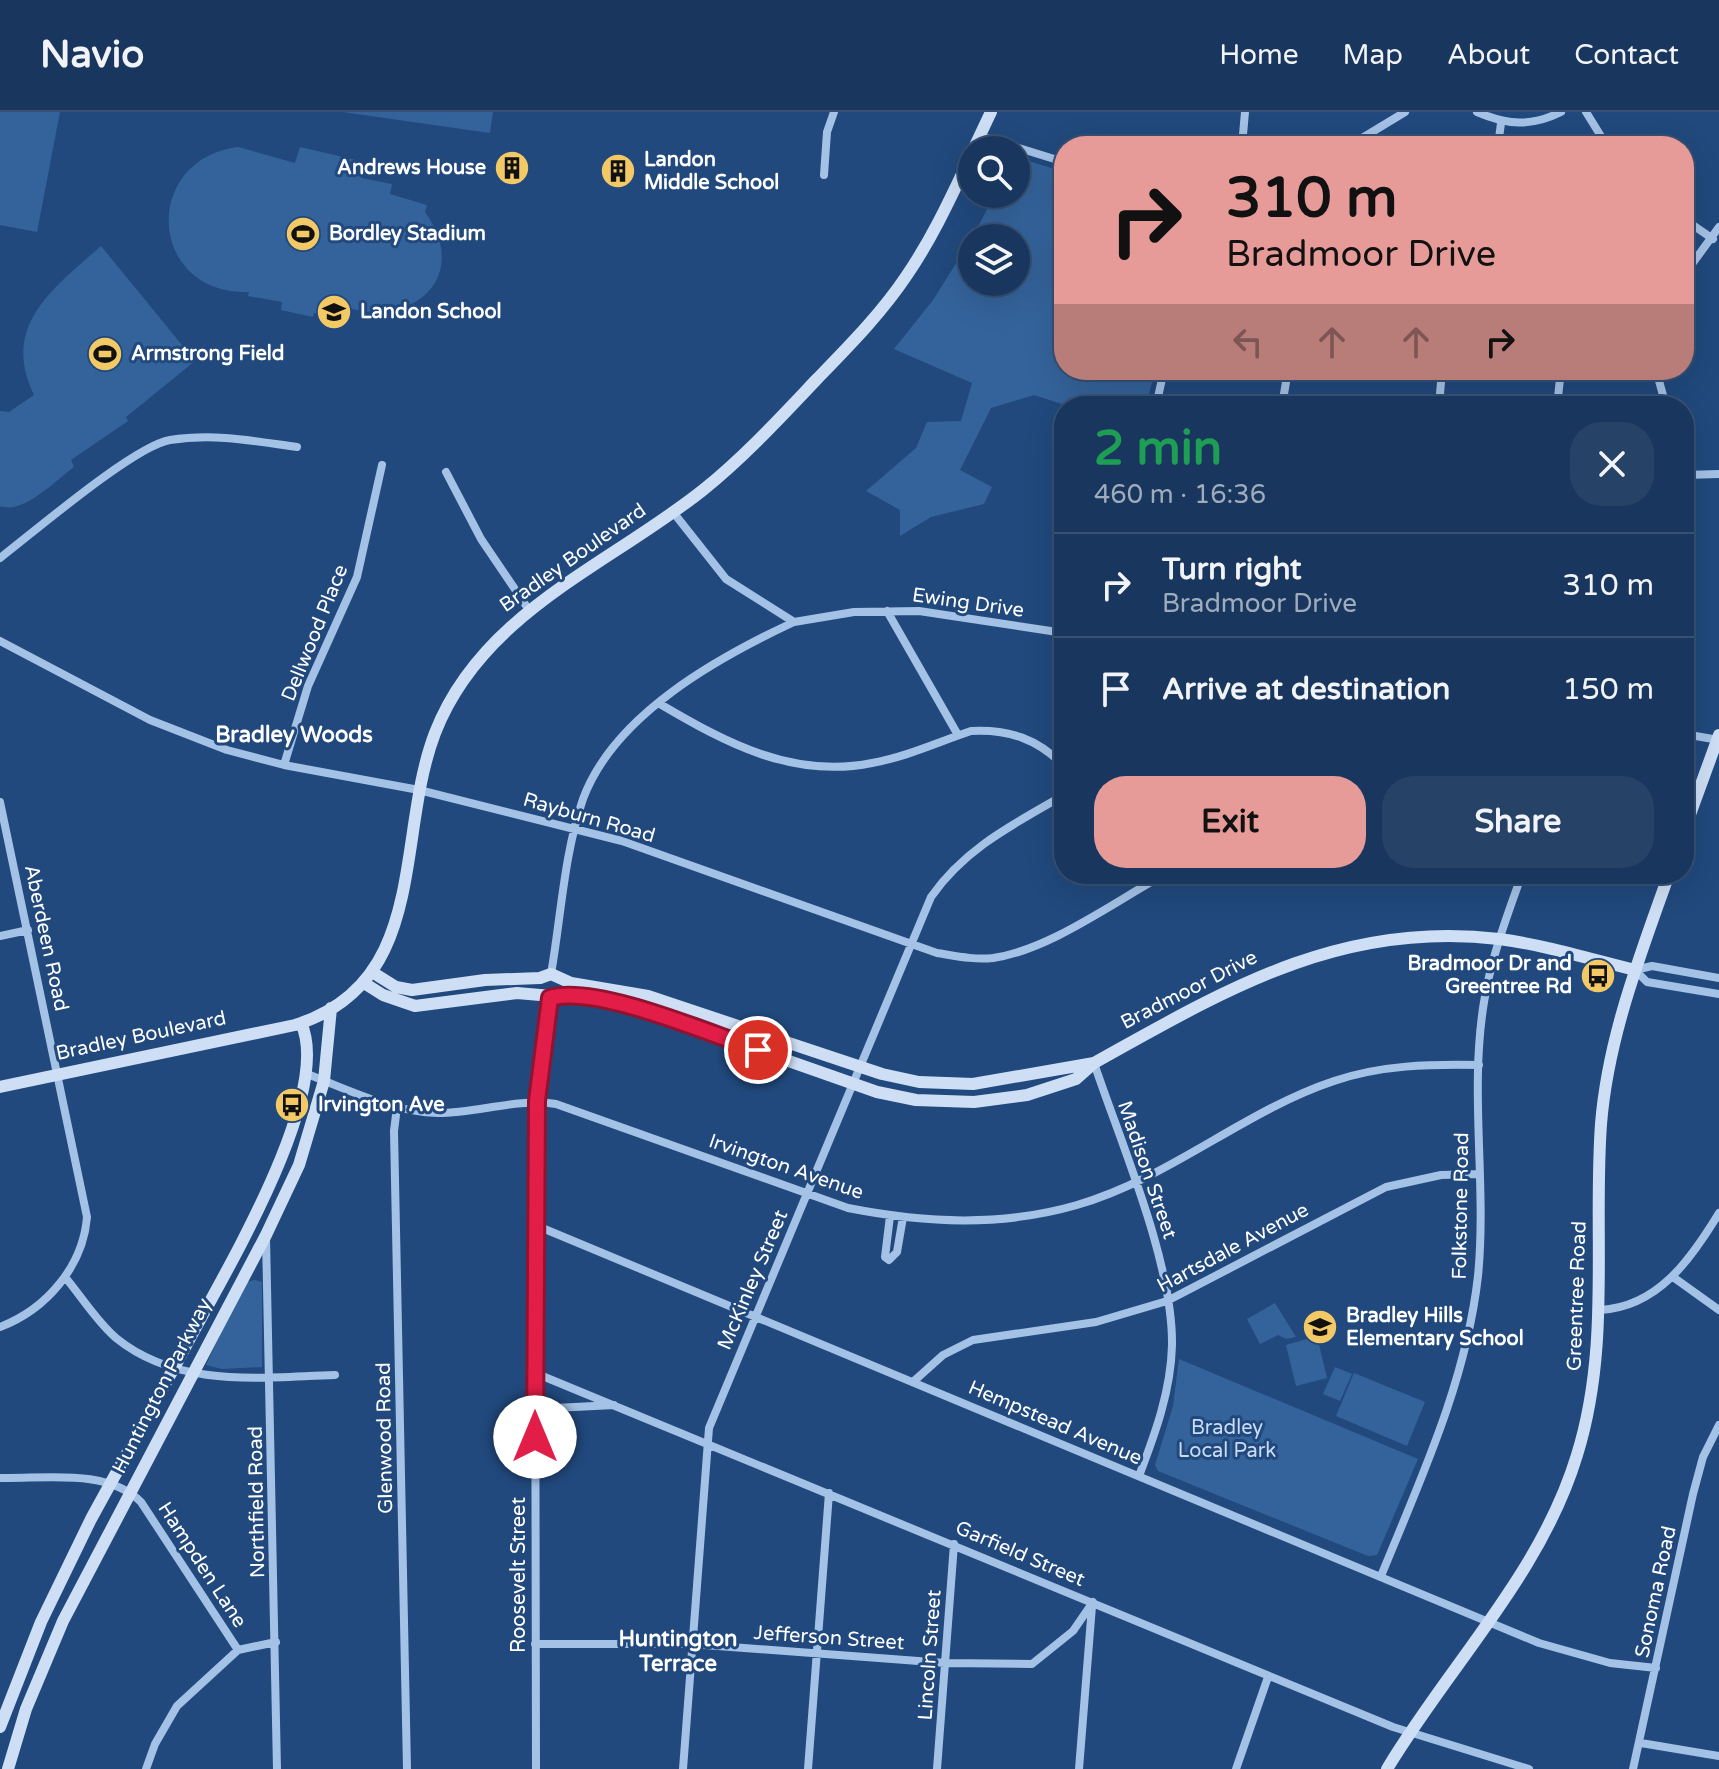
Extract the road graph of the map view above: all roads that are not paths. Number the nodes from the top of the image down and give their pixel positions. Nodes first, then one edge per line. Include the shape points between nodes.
1 (834, 112) edge
2 (991, 112) edge
3 (1245, 112) edge
4 (1405, 112) edge
5 (1477, 112) edge
6 (1561, 112) edge
7 (1586, 112) edge
8 (1501, 123) junction
9 (980, 136) edge
10 (1243, 136) edge
11 (1369, 136) edge
12 (1499, 136) edge
13 (1601, 136) edge
14 (1030, 151) edge
15 (1054, 159) edge
16 (824, 175) dead end
17 (958, 182) edge
18 (1694, 226) edge
19 (1719, 227) edge
20 (1713, 239) junction
21 (1694, 263) edge
22 (297, 447) dead end
23 (382, 465) dead end
24 (446, 472) dead end
25 (1719, 474) edge
26 (1694, 475) edge
27 (673, 512) junction
28 (0, 558) edge
29 (529, 610) junction
30 (887, 611) junction
31 (794, 622) junction
32 (1054, 631) edge
33 (0, 641) edge
34 (660, 704) junction
35 (958, 735) junction
36 (1694, 735) edge
37 (1718, 738) edge
38 (1054, 756) edge
39 (284, 765) junction
40 (419, 790) junction
41 (1054, 801) edge
42 (0, 802) edge
43 (1694, 804) edge
44 (577, 828) junction
45 (1147, 884) edge
46 (1518, 884) edge
47 (1665, 884) edge
48 (28, 930) junction
49 (0, 936) edge
50 (1499, 939) junction
51 (910, 944) junction
52 (1635, 970) junction
53 (551, 977) junction
54 (368, 978) junction
55 (1719, 978) edge
56 (1719, 994) edge
57 (550, 997) junction
58 (331, 1008) junction
59 (306, 1021) junction
60 (327, 1049) junction
61 (1094, 1063) junction
62 (1479, 1065) junction
63 (860, 1067) junction
64 (59, 1074) junction
65 (307, 1074) junction
66 (324, 1081) junction
67 (854, 1083) junction
68 (0, 1087) edge
69 (537, 1101) junction
70 (397, 1107) junction
71 (1479, 1174) junction
72 (1134, 1183) junction
73 (807, 1193) junction
74 (1719, 1213) edge
75 (890, 1216) junction
76 (903, 1217) junction
77 (535, 1225) junction
78 (247, 1226) junction
79 (266, 1235) junction
80 (65, 1277) junction
81 (1673, 1277) junction
82 (1167, 1301) junction
83 (1600, 1310) junction
84 (1719, 1310) edge
85 (756, 1316) junction
86 (0, 1327) edge
87 (173, 1368) junction
88 (535, 1373) junction
89 (192, 1374) junction
90 (335, 1375) dead end
91 (270, 1377) junction
92 (914, 1381) junction
93 (618, 1405) junction
94 (535, 1409) junction
95 (1719, 1425) edge
96 (707, 1443) junction
97 (1139, 1476) junction
98 (0, 1478) edge
99 (111, 1481) junction
100 (131, 1492) junction
101 (829, 1493) junction
102 (954, 1544) junction
103 (1381, 1576) junction
104 (1093, 1602) junction
105 (1487, 1621) junction
106 (276, 1642) junction
107 (535, 1644) junction
108 (691, 1644) junction
109 (238, 1650) junction
110 (816, 1653) junction
111 (945, 1663) junction
112 (1656, 1668) junction
113 (1268, 1677) junction
114 (0, 1727) edge
115 (1409, 1732) junction
116 (1641, 1743) junction
117 (1719, 1756) edge
118 (8, 1769) edge
119 (146, 1769) edge
120 (277, 1769) edge
121 (407, 1769) edge
122 (536, 1769) edge
123 (683, 1769) edge
124 (808, 1769) edge
125 (937, 1769) edge
126 (1079, 1769) edge
127 (1236, 1769) edge
128 (1387, 1769) edge
129 (1529, 1769) edge
130 (1633, 1769) edge

1 - 16 street
2 - 9 street, Bradley Boulevard
3 - 10 street
4 - 11 street
5 - 8 street
6 - 8 street via 1535,122
7 - 13 street
8 - 12 street
14 - 15 street
17 - 27 street, Bradley Boulevard via 930,239 873,319 747,450
18 - 20 street
19 - 20 street
20 - 21 street
22 - 28 street via 220,435 163,442 131,459
23 - 39 street, Dellwood Place via 357,577 308,686
24 - 29 street via 481,539
25 - 26 street
27 - 29 street, Bradley Boulevard
27 - 31 street via 726,579
29 - 40 street, Bradley Boulevard via 489,646 453,696 434,736
30 - 31 street, Ewing Drive
30 - 32 street, Ewing Drive via 939,613
30 - 35 street
31 - 34 street via 710,666
33 - 39 street, Rayburn Road via 150,720
34 - 35 street via 747,751 807,766 873,763
34 - 44 street via 604,758 583,799
35 - 38 street via 988,730 1017,735 1041,744
36 - 37 street
37 - 43 street
39 - 40 street, Rayburn Road
40 - 44 street, Rayburn Road
40 - 54 street, Bradley Boulevard via 398,916
41 - 51 street, McKinley Street via 962,859 931,897
42 - 48 street, Aberdeen Road
44 - 51 street, Rayburn Road
44 - 53 street
45 - 51 street, Rayburn Road via 1016,953 967,958
46 - 50 street, Folkstone Road
47 - 52 street, Greentree Road
48 - 49 street
48 - 64 street, Aberdeen Road
50 - 52 street, Bradmoor Drive
50 - 61 street, Bradmoor Drive via 1399,940 1307,958 1226,990
50 - 62 street, Folkstone Road via 1484,1003
51 - 63 street, McKinley Street
52 - 55 street, Bradmoor Drive via 1652,966
52 - 56 street, Bradmoor Drive via 1647,982
52 - 83 street, Greentree Road via 1612,1047 1601,1120
53 - 54 street, Bradmoor Drive via 412,990
53 - 57 street
53 - 57 street via 537,985
53 - 63 street, Bradmoor Drive via 648,996
54 - 57 street, Bradmoor Drive via 383,995 415,1006 502,994
54 - 58 street, Bradley Boulevard
57 - 67 street, Bradmoor Drive via 643,1010
57 - 69 street, Roosevelt Street
58 - 59 street, Bradley Boulevard
58 - 60 street, Huntington Parkway
59 - 60 street
59 - 64 street, Bradley Boulevard
59 - 65 street, Huntington Parkway
60 - 66 street, Huntington Parkway
61 - 63 street, Bradmoor Drive via 960,1084 919,1082
61 - 67 street, Bradmoor Drive via 1076,1079 1027,1095 974,1102 916,1100
61 - 72 street, Madison Street
62 - 71 street, Folkstone Road
62 - 72 street, Irvington Avenue via 1407,1066 1334,1081
63 - 67 street, McKinley Street
64 - 68 street, Bradley Boulevard
64 - 80 street, Aberdeen Road via 87,1217 79,1258
65 - 66 street, Irvington Avenue
65 - 78 street, Huntington Parkway via 282,1158
66 - 70 street, Irvington Avenue
66 - 79 street, Huntington Parkway via 309,1139
67 - 73 street, McKinley Street
69 - 70 street, Irvington Avenue via 442,1113
69 - 73 street, Irvington Avenue
69 - 77 street, Roosevelt Street
70 - 121 street, Glenwood Road
71 - 82 street, Hartsdale Avenue via 1414,1179 1386,1187
71 - 103 street, Folkstone Road via 1478,1275 1464,1358 1441,1430
72 - 76 street, Irvington Avenue via 1078,1205 1016,1218 957,1222
72 - 82 street, Madison Street via 1161,1262
73 - 75 street, Irvington Avenue
73 - 85 street, McKinley Street
74 - 81 street
75 - 76 street, Irvington Avenue
75 - 76 street via 885,1257 889,1260 897,1252
77 - 85 street, Hempstead Avenue
77 - 88 street, Roosevelt Street
78 - 79 street
78 - 87 street, Huntington Parkway
79 - 89 street, Huntington Parkway
79 - 91 street, Northfield Road
80 - 86 street, Aberdeen Road via 33,1310
80 - 87 street via 115,1337
81 - 83 street via 1633,1305
81 - 84 street
82 - 92 street, Hartsdale Avenue via 1096,1322 973,1340 943,1355
82 - 97 street, Madison Street via 1172,1345 1167,1387
83 - 105 street, Greentree Road via 1592,1394 1571,1475 1541,1541
85 - 92 street, Hempstead Avenue
85 - 96 street, McKinley Street
87 - 89 street
87 - 99 street, Huntington Parkway
88 - 93 street, Garfield Street
88 - 94 street, Roosevelt Street
89 - 91 street
89 - 100 street, Huntington Parkway
90 - 91 street
91 - 106 street, Northfield Road
92 - 97 street, Hempstead Avenue
93 - 94 street, Garfield Street
93 - 96 street, Garfield Street
94 - 107 street, Roosevelt Street
95 - 112 street, Sonoma Road via 1693,1494
96 - 101 street, Garfield Street
96 - 108 street, McKinley Street
97 - 103 street, Hempstead Avenue
98 - 99 street, Hampden Lane
99 - 100 street, Hampden Lane
99 - 114 street, Huntington Parkway via 41,1622
100 - 109 street, Hampden Lane
100 - 118 street, Huntington Parkway via 41,1670
101 - 102 street, Garfield Street
101 - 110 street
102 - 104 street, Garfield Street
102 - 111 street, Lincoln Street
103 - 105 street, Hempstead Avenue
104 - 111 street, Jefferson Street via 1073,1631 1032,1664
104 - 113 street, Garfield Street
104 - 126 street
105 - 112 street, Hempstead Avenue via 1569,1653
105 - 115 street, Greentree Road
106 - 109 street
106 - 120 street, Northfield Road
107 - 108 street, Jefferson Street
107 - 122 street, Roosevelt Street
108 - 110 street, Jefferson Street
108 - 123 street, McKinley Street
109 - 119 street via 177,1706
110 - 111 street, Jefferson Street
110 - 124 street
111 - 125 street, Lincoln Street
112 - 116 street, Sonoma Road
113 - 115 street, Garfield Street
113 - 127 street
115 - 128 street, Greentree Road
115 - 129 street, Garfield Street
116 - 117 street
116 - 130 street, Sonoma Road

